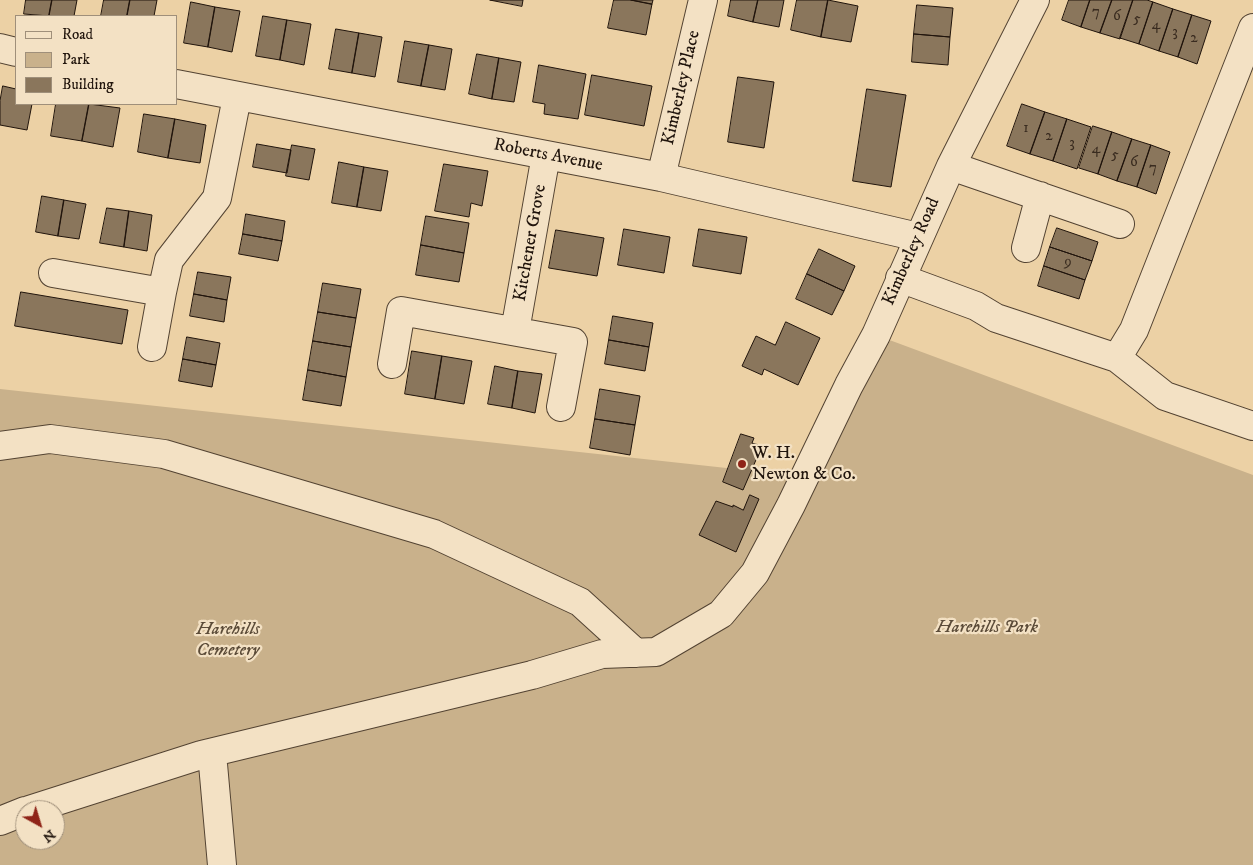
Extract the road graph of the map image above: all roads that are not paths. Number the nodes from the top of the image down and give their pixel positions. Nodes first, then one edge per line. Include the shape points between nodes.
1 (703, 0) edge
2 (1035, 0) edge
3 (1253, 28) edge
4 (0, 48) edge
5 (15, 52) edge
6 (178, 84) edge
7 (237, 97) junction
8 (546, 155) junction
9 (952, 166) junction
10 (661, 177) junction
11 (1040, 196) junction
12 (1120, 224) dead end
13 (918, 237) junction
14 (1026, 248) dead end
15 (53, 273) dead end
16 (900, 278) junction
17 (162, 292) junction
18 (515, 331) junction
19 (152, 347) dead end
20 (1117, 358) junction
21 (392, 364) dead end
22 (561, 407) dead end
23 (1253, 426) edge
24 (0, 446) edge
25 (636, 653) junction
26 (212, 753) junction
27 (61, 800) edge
28 (15, 815) edge
29 (0, 821) edge
30 (222, 865) edge

1 - 10 street, Kimberley Place
2 - 9 street, Kimberley Road
3 - 20 street via 1134,330
4 - 5 street
6 - 7 street, Roberts Avenue
7 - 8 street, Roberts Avenue
7 - 17 street via 217,198 169,260
8 - 10 street, Roberts Avenue
8 - 18 street, Kitchener Grove
9 - 11 street
9 - 13 street, Kimberley Road
10 - 13 street, Roberts Avenue
11 - 12 street
11 - 14 street
13 - 16 street, Kimberley Road
15 - 17 street
16 - 20 street via 976,306 996,318
16 - 25 street, Kimberley Road via 876,335 756,572 721,614 656,652
17 - 19 street
18 - 21 street via 401,311
18 - 22 street via 573,342
20 - 23 street via 1165,396
24 - 25 street via 50,439 164,454 434,534 580,602
25 - 26 street, Kimberley Road via 602,654 532,675
26 - 27 street, Kimberley Road
26 - 30 street
28 - 29 street

